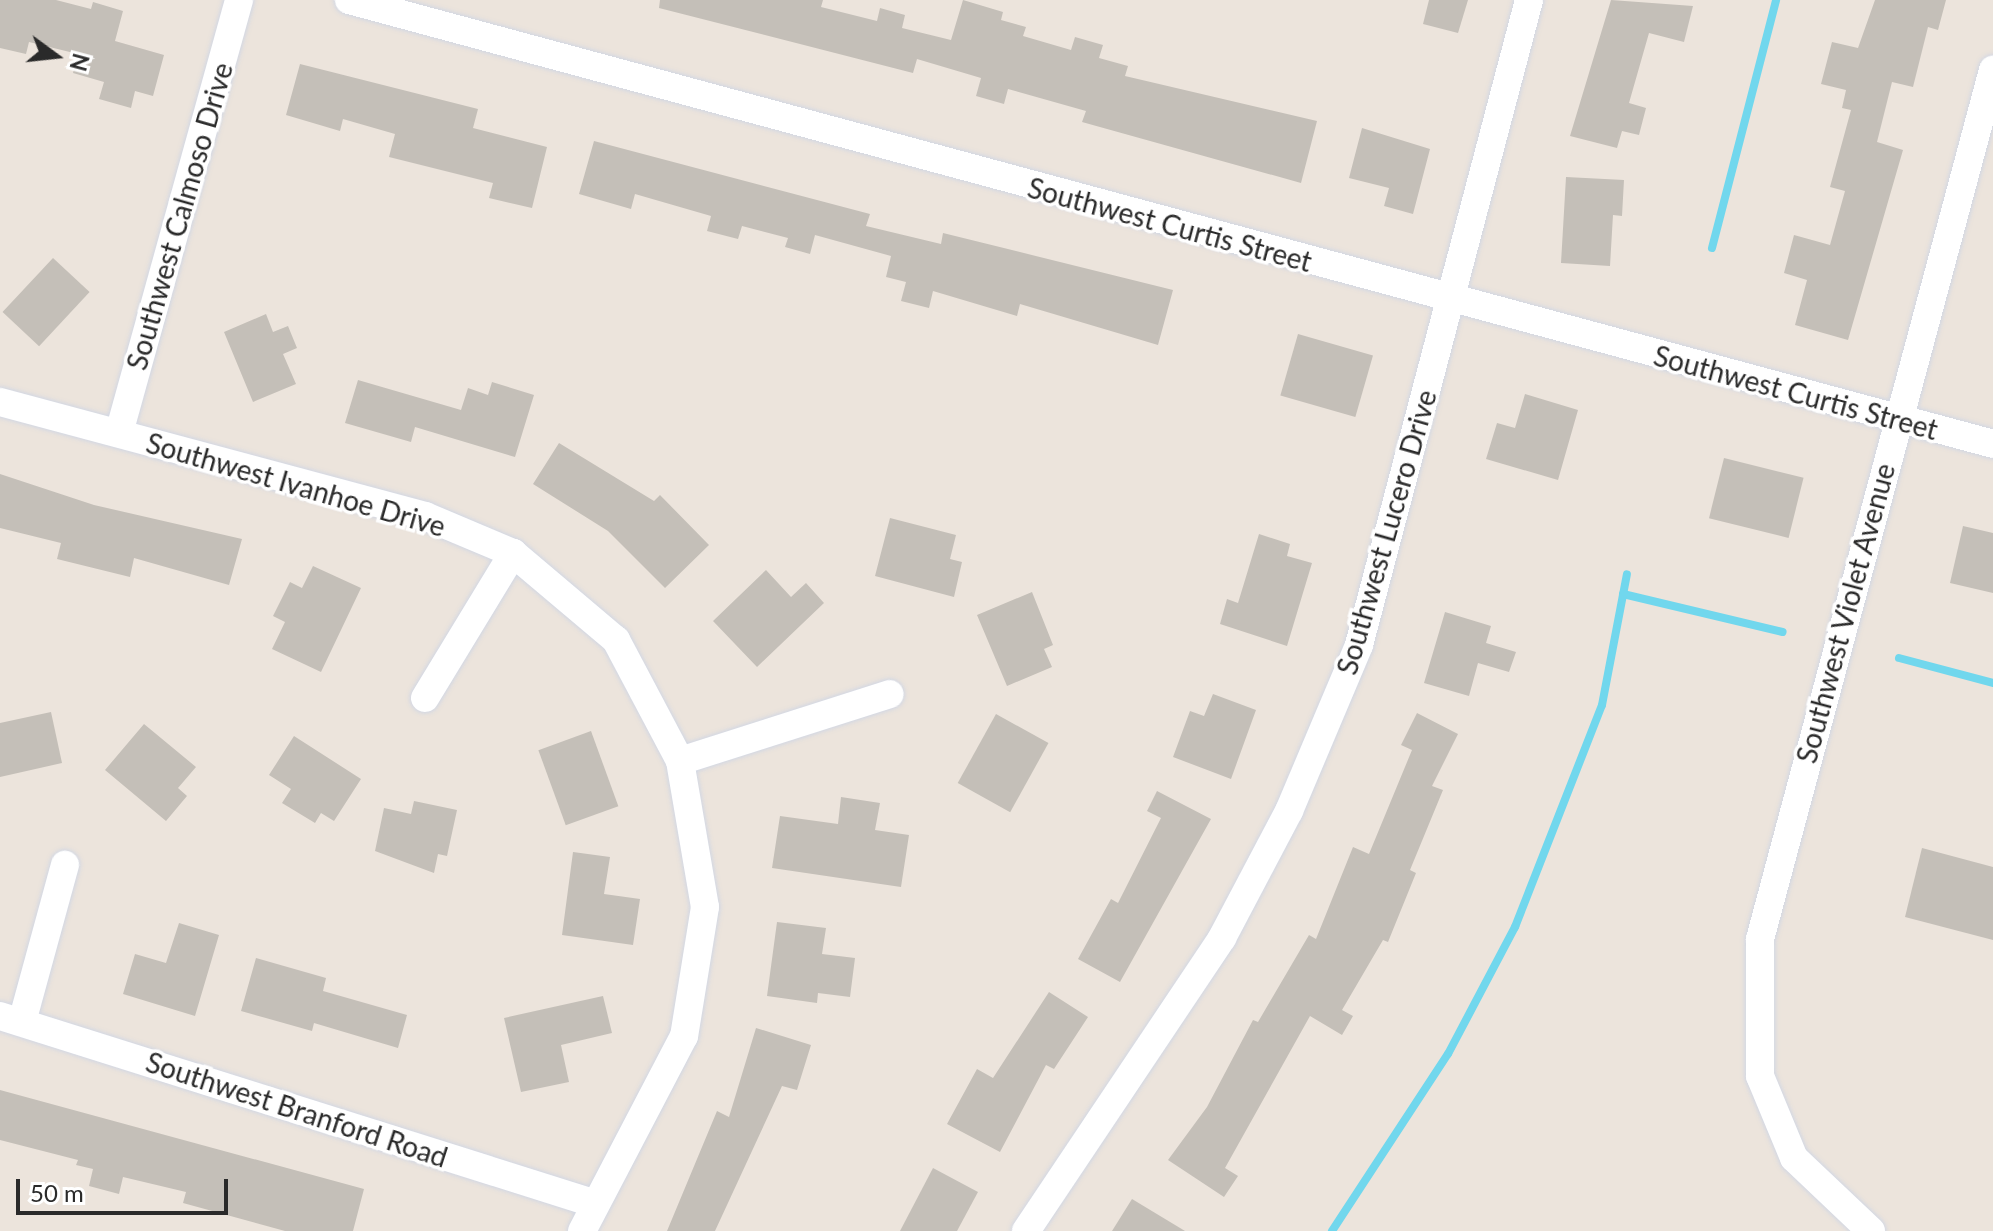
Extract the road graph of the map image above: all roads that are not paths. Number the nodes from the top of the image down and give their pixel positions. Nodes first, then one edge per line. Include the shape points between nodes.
1 (239, 0) edge
2 (349, 0) edge
3 (1529, 0) edge
4 (1993, 70) edge
5 (1450, 300) junction
6 (0, 402) edge
7 (1896, 419) junction
8 (119, 433) junction
9 (1993, 444) edge
10 (513, 553) junction
11 (890, 694) dead end
12 (425, 698) dead end
13 (680, 761) junction
14 (65, 865) dead end
15 (11, 1019) edge
16 (593, 1203) junction
17 (582, 1231) edge
18 (1026, 1231) edge
19 (1871, 1231) edge

1 - 8 street, Southwest Calmoso Drive
2 - 5 street, Southwest Curtis Street
3 - 5 street, Southwest Lucero Drive
4 - 7 street, Southwest Violet Avenue
5 - 7 street, Southwest Curtis Street
5 - 18 street, Southwest Lucero Drive via 1359,645 1289,811 1222,938
6 - 8 street, Southwest Ivanhoe Drive
7 - 9 street, Southwest Curtis Street
7 - 19 street, Southwest Violet Avenue via 1760,939 1760,1076 1794,1158
8 - 10 street, Southwest Ivanhoe Drive via 425,516
10 - 12 street
10 - 13 street, Southwest Ivanhoe Drive via 616,640
11 - 13 street
13 - 16 street, Southwest Ivanhoe Drive via 705,907 684,1036
14 - 15 street
15 - 16 street, Southwest Branford Road
16 - 17 street, Southwest Ivanhoe Drive

